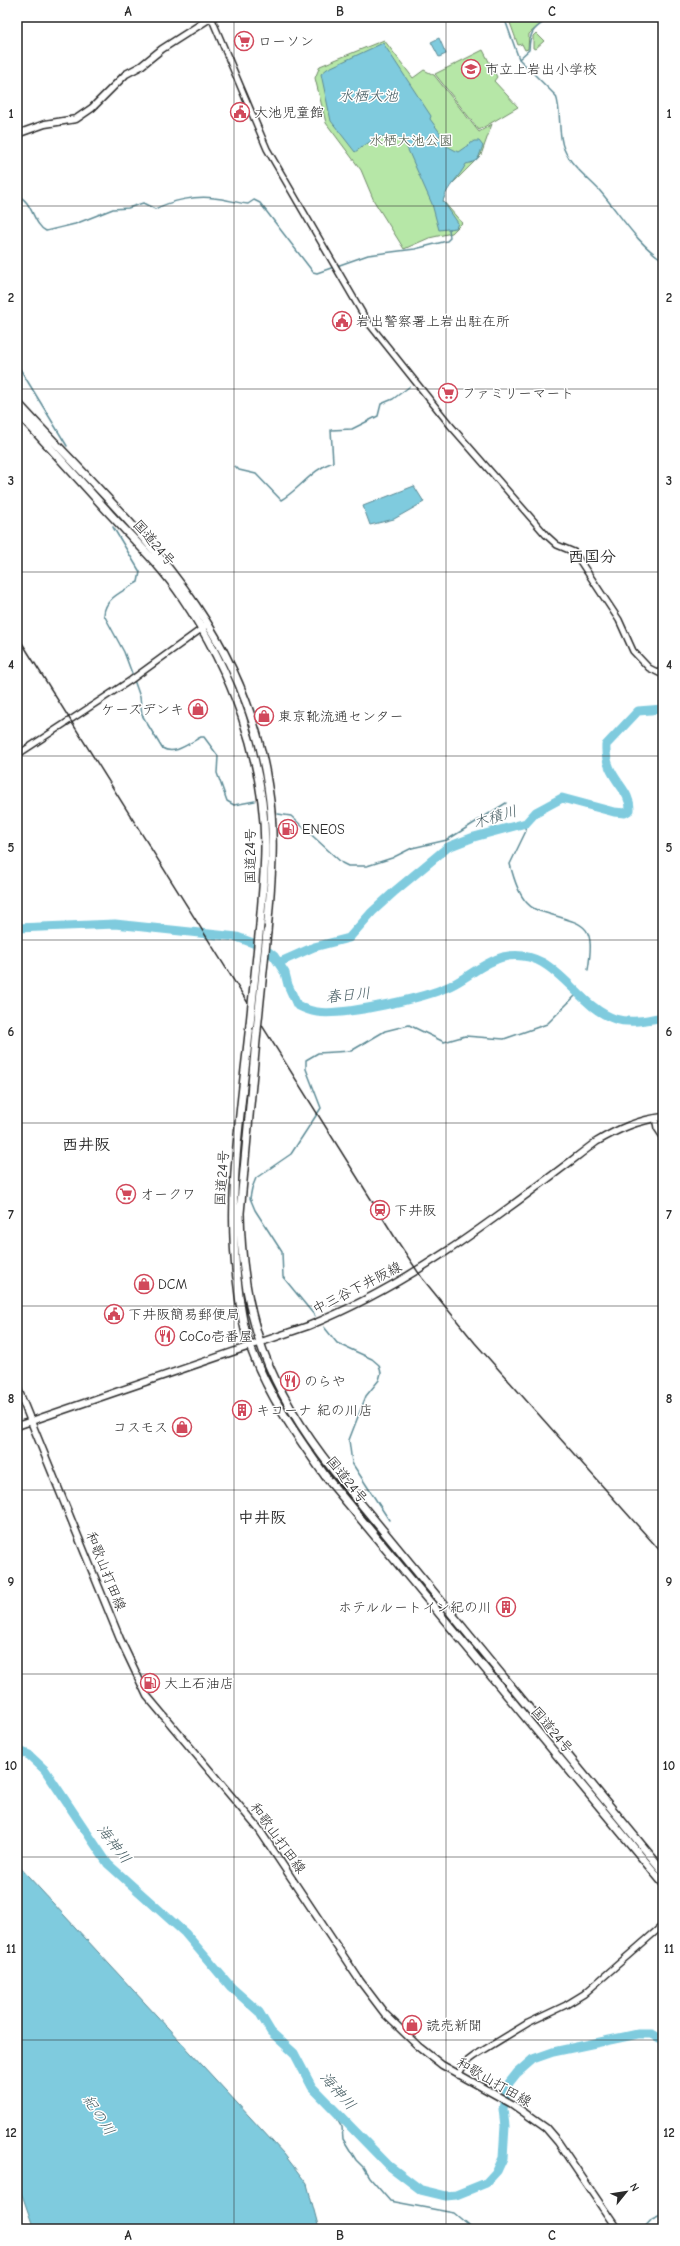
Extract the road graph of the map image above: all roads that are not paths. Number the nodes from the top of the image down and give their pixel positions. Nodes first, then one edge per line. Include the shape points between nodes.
1 (211, 17) edge
2 (17, 134) edge
3 (17, 402) edge
4 (17, 412) edge
5 (208, 623) junction
6 (203, 629) junction
7 (663, 675) edge
8 (17, 755) edge
9 (663, 1117) edge
10 (655, 1118) junction
11 (663, 1137) edge
12 (259, 1343) junction
13 (250, 1345) junction
14 (17, 1387) edge
15 (31, 1420) junction
16 (17, 1426) edge
17 (663, 1871) edge
18 (663, 1883) edge
19 (663, 1925) edge
20 (458, 2075) junction
21 (617, 2229) edge

1 - 2 main road via 126,74 92,108 76,119 45,124
1 - 7 street via 267,148 367,321 450,425 546,535 558,545 574,552 628,635 633,651 649,668
3 - 5 highway, 国道24号 via 147,541 186,589
4 - 6 highway, 国道24号 via 140,544 182,597
5 - 6 street
5 - 12 highway, 国道24号, bridge via 243,692 268,787 272,845 267,932 240,1213 244,1280
6 - 8 street via 133,679
6 - 13 highway, 国道24号, bridge via 224,668 247,731 259,781 265,846 260,925 234,1183 232,1232 240,1307
9 - 10 main road, 中三谷下井阪線
10 - 11 street via 657,1128
10 - 12 main road, 中三谷下井阪線 via 627,1125 596,1142 465,1240 417,1271 327,1318
12 - 13 main road, 中三谷下井阪線
12 - 17 highway, 国道24号 via 281,1394 316,1449
13 - 15 main road, 中三谷下井阪線 via 84,1405
13 - 18 highway, 国道24号 via 277,1405 326,1476
14 - 15 main road, 和歌山打田線
15 - 16 main road, 中三谷下井阪線
15 - 20 main road, 和歌山打田線 via 120,1639 147,1696 258,1828 375,2002 431,2058
19 - 20 street via 584,1994 528,2023 474,2056 466,2062
20 - 21 main road, 和歌山打田線 via 512,2104 546,2128

